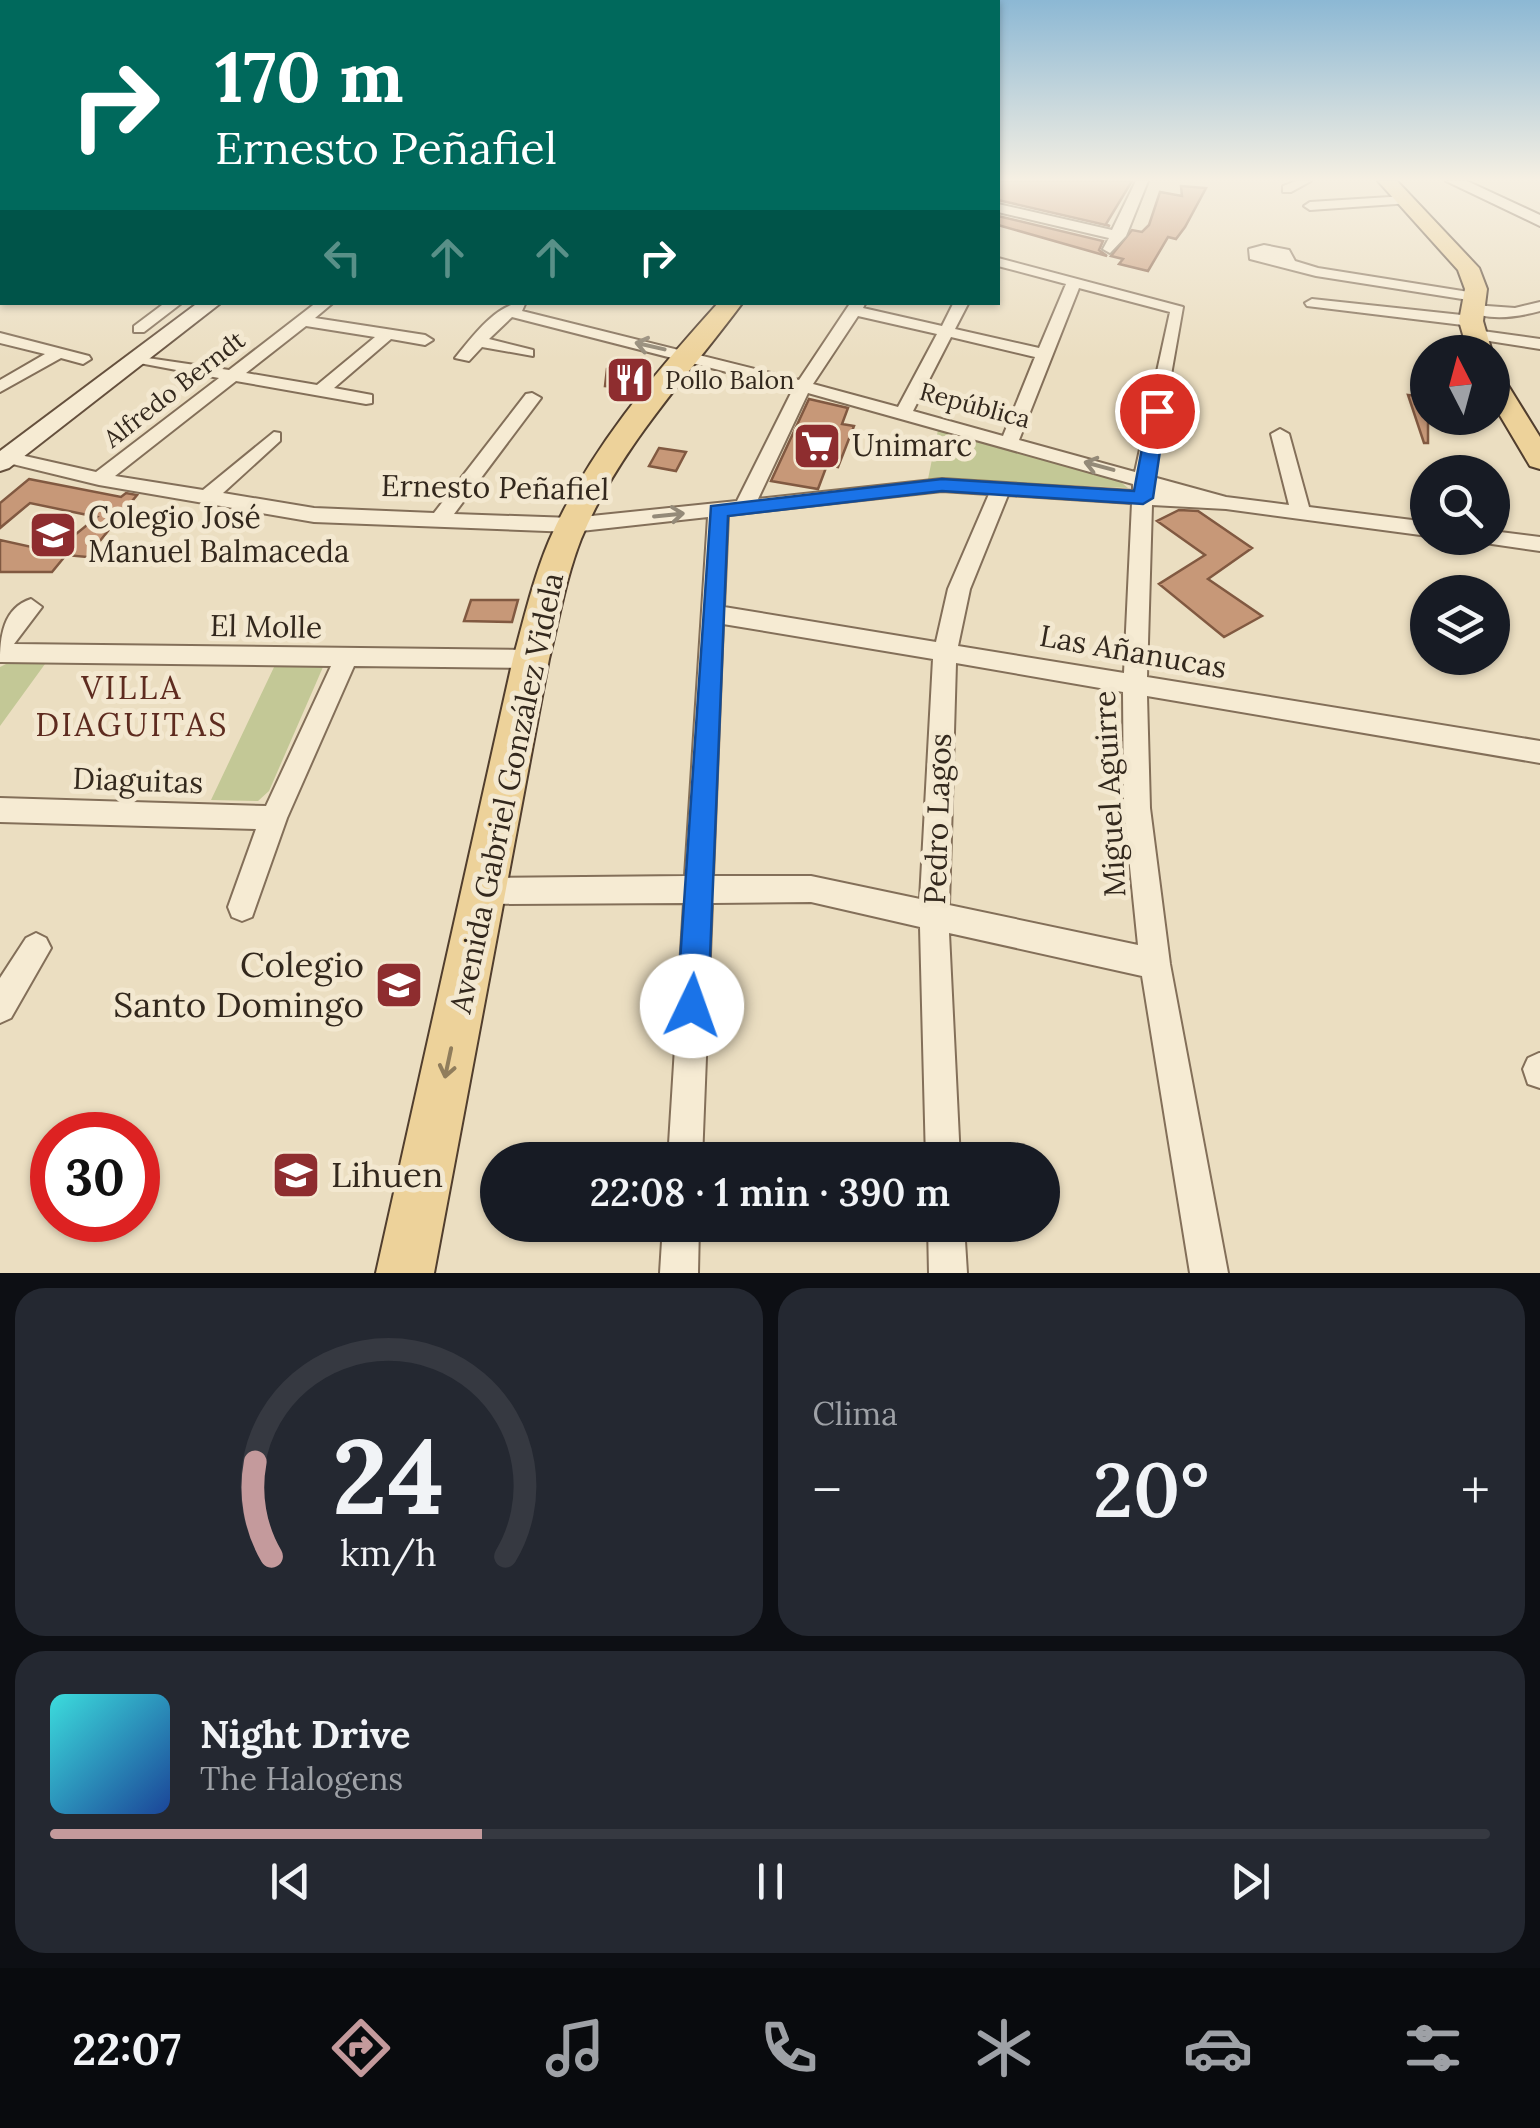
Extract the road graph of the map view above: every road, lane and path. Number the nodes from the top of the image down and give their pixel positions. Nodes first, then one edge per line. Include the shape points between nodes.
1 (1443, 240) edge
2 (1285, 262) dead end
3 (1000, 263) edge
4 (1074, 282) junction
5 (1312, 303) dead end
6 (170, 305) edge
7 (208, 305) edge
8 (323, 305) edge
9 (729, 305) edge
10 (960, 305) edge
11 (856, 306) edge
12 (1540, 306) edge
13 (518, 308) edge
14 (302, 322) junction
15 (1475, 323) edge
16 (139, 330) dead end
17 (945, 332) junction
18 (388, 334) junction
19 (0, 338) edge
20 (425, 340) dead end
21 (479, 340) junction
22 (1540, 344) edge
23 (58, 352) junction
24 (527, 352) dead end
25 (684, 354) junction
26 (1043, 354) junction
27 (463, 358) dead end
28 (83, 359) dead end
29 (140, 359) junction
30 (232, 376) junction
31 (0, 387) edge
32 (802, 388) junction
33 (321, 391) junction
34 (532, 398) dead end
35 (366, 399) dead end
36 (1510, 409) edge
37 (903, 414) junction
38 (1280, 434) dead end
39 (274, 437) dead end
40 (1009, 442) junction
41 (4, 460) edge
42 (1540, 460) edge
43 (98, 479) junction
44 (1002, 488) junction
45 (1143, 488) junction
46 (207, 497) junction
47 (731, 509) junction
48 (1301, 512) junction
49 (438, 520) junction
50 (572, 525) junction
51 (1410, 527) edge
52 (1510, 540) edge
53 (1540, 544) edge
54 (31, 606) dead end
55 (715, 614) junction
56 (0, 649) edge
57 (945, 653) junction
58 (346, 658) junction
59 (530, 660) junction
60 (1135, 685) junction
61 (1540, 752) edge
62 (0, 810) edge
63 (274, 818) junction
64 (698, 890) junction
65 (484, 891) junction
66 (242, 907) dead end
67 (934, 914) junction
68 (36, 948) dead end
69 (1155, 964) junction
70 (0, 1007) edge
71 (685, 1142) edge
72 (943, 1142) edge
73 (680, 1242) edge
74 (947, 1242) edge
75 (405, 1273) edge
76 (679, 1273) edge
77 (948, 1273) edge
78 (1209, 1273) edge

1 - 15 main road via 1468,268 1476,289
2 - 15 street
3 - 4 street
4 - 26 street
4 - 45 street, Miguel Aguirre via 1178,310
5 - 15 street
6 - 16 street
7 - 29 street
8 - 14 street, Alfredo Berndt
9 - 25 main road, Avenida Gabriel González Videla
10 - 17 street
11 - 17 street
11 - 32 street
12 - 15 street
13 - 21 street
25 -> 13 street, República
14 - 18 street
14 - 30 street, Alfredo Berndt
15 - 22 street
17 - 26 street
17 - 37 street
18 - 20 street
18 - 33 street
19 - 23 street
21 - 24 street
21 - 27 street
23 - 28 street
23 - 31 street
25 - 32 street, República
25 - 50 main road, Avenida Gabriel González Videla
26 - 40 street
29 - 30 street
29 - 41 street
30 - 33 street
30 - 43 street, Alfredo Berndt
32 - 37 street, República
32 - 47 street
33 - 35 street
34 - 49 street
36 - 42 main road
37 - 40 street, República
38 - 48 street
39 - 46 street
45 -> 40 street, República
41 - 43 street, Ernesto Peñafiel
43 - 46 street, Ernesto Peñafiel
44 - 45 street, Ernesto Peñafiel
44 - 47 street, Ernesto Peñafiel via 942,485
44 - 57 street, Pedro Lagos via 960,589
45 - 48 street, Ernesto Peñafiel
45 - 60 street, Miguel Aguirre
46 - 49 street, Ernesto Peñafiel via 314,515
50 -> 47 street, Ernesto Peñafiel
47 - 55 street
48 - 51 street
49 - 50 street, Ernesto Peñafiel
50 - 59 main road, Avenida Gabriel González Videla
52 - 53 street
54 - 56 street, El Molle
55 - 57 street, Las Añanucas
55 - 64 street
56 - 58 street, El Molle
57 - 60 street, Las Añanucas
57 - 67 street, Pedro Lagos
58 - 59 street, El Molle
58 - 63 street
59 - 65 main road, Avenida Gabriel González Videla
60 - 61 street, Las Añanucas
60 - 69 street, Miguel Aguirre via 1137,808
62 - 63 street, Diaguitas
63 - 66 street
64 - 65 street
64 - 67 street via 810,889
64 - 71 street
65 -> 75 main road, Avenida Gabriel González Videla
67 - 69 street
67 - 72 street, Pedro Lagos
68 - 70 street
69 - 78 street, Miguel Aguirre
73 - 76 street
74 - 77 street

